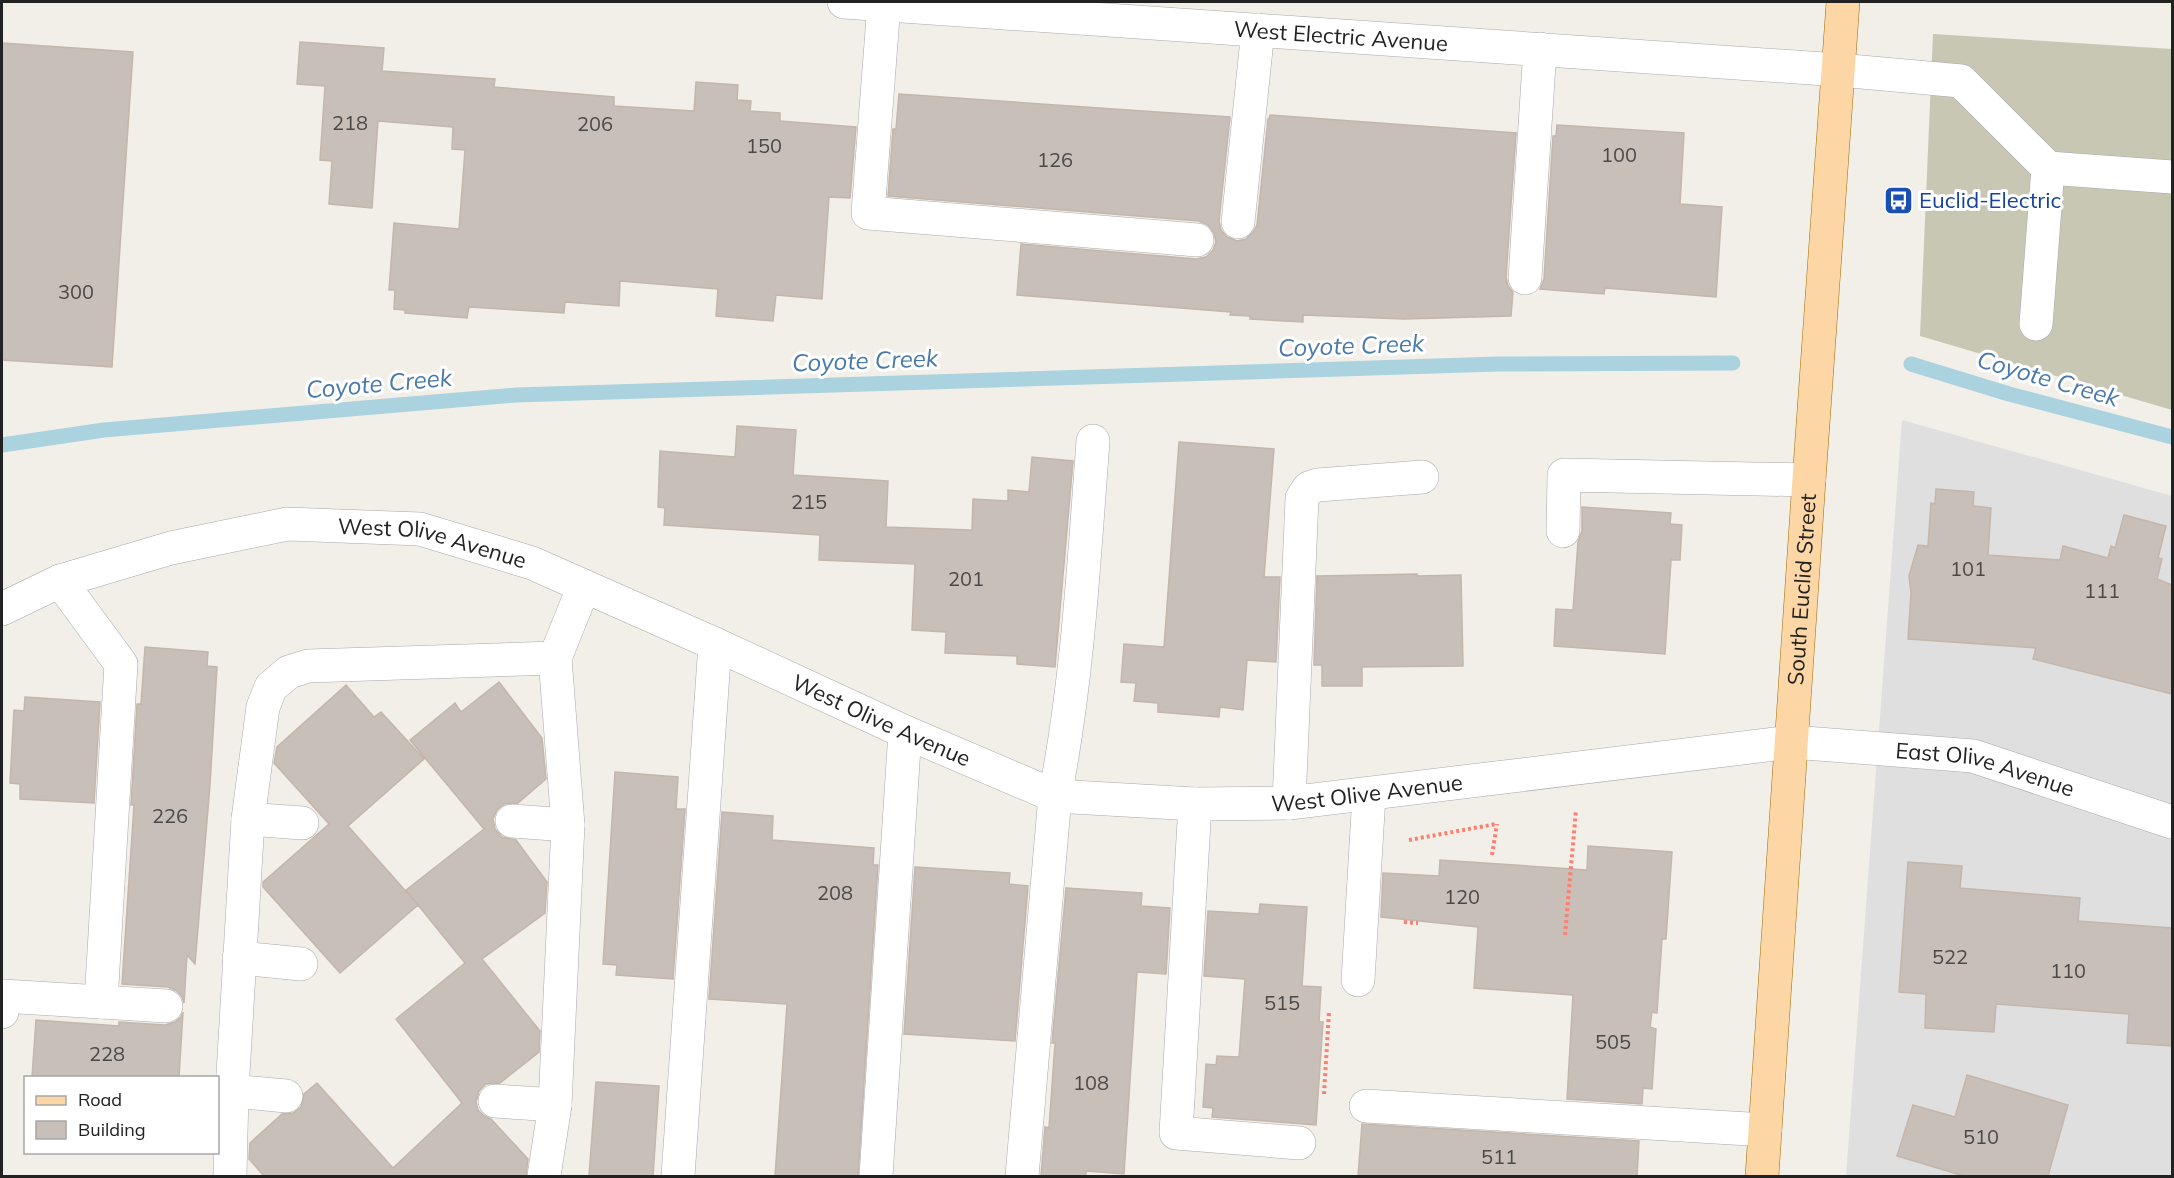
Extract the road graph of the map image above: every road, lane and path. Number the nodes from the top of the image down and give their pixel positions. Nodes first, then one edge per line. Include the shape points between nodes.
1 (844, 2) edge
2 (1843, 2) edge
3 (884, 4) junction
4 (1258, 30) junction
5 (1540, 49) junction
6 (1839, 70) junction
7 (2048, 168) junction
8 (2172, 177) edge
9 (1238, 222) dead end
10 (1197, 240) dead end
11 (1525, 278) dead end
12 (2036, 324) dead end
13 (1092, 441) dead end
14 (1422, 477) dead end
15 (1809, 480) junction
16 (1563, 531) dead end
17 (60, 581) junction
18 (584, 586) junction
19 (2, 609) edge
20 (715, 644) junction
21 (555, 658) junction
22 (905, 732) junction
23 (1792, 742) junction
24 (1369, 795) junction
25 (1055, 796) junction
26 (1196, 804) junction
27 (1289, 804) junction
28 (1576, 806) dead end
29 (248, 819) junction
30 (512, 821) dead end
31 (1508, 821) dead end
32 (2172, 822) edge
33 (302, 823) dead end
34 (1496, 824) junction
35 (568, 825) junction
36 (1366, 848) junction
37 (1492, 855) dead end
38 (1566, 935) dead end
39 (239, 958) junction
40 (301, 964) dead end
41 (1358, 980) dead end
42 (101, 1002) junction
43 (166, 1006) dead end
44 (2, 1012) edge
45 (232, 1091) junction
46 (286, 1096) dead end
47 (495, 1101) dead end
48 (555, 1105) junction
49 (1366, 1106) dead end
50 (1765, 1130) junction
51 (1299, 1143) dead end
52 (230, 1176) edge
53 (544, 1176) edge
54 (678, 1176) edge
55 (876, 1176) edge
56 (1022, 1176) edge
57 (1762, 1176) edge

1 - 3 street, West Electric Avenue
2 - 6 main road, South Euclid Street
3 - 4 street, West Electric Avenue
3 - 10 street via 868,213
4 - 5 street, West Electric Avenue
4 - 9 street
5 - 6 street, West Electric Avenue
5 - 11 street
6 - 7 street, West Electric Avenue via 1961,81
6 - 15 main road, South Euclid Street
7 - 8 street
7 - 12 street
13 - 25 street via 1077,656
14 - 27 street via 1318,485 1309,488 1302,498
15 - 16 street via 1564,475
15 - 23 main road, South Euclid Street
17 - 18 street, West Olive Avenue via 171,548 287,524 420,529 532,563
17 - 19 street, West Olive Avenue
17 - 42 street via 121,664
18 - 20 street, West Olive Avenue
18 - 21 street
20 - 22 street, West Olive Avenue
20 - 54 street
21 - 29 street via 308,666 289,672 271,687 263,707
21 - 35 street
22 - 25 street, West Olive Avenue
22 - 55 street
23 - 24 street, West Olive Avenue
23 - 32 street, East Olive Avenue via 1973,756
23 - 50 main road, South Euclid Street
24 - 27 street, West Olive Avenue
24 - 36 street
25 - 26 street, West Olive Avenue
25 - 56 street
26 - 27 street, West Olive Avenue
26 - 51 street via 1176,1133
28 - 38 path
29 - 33 street
29 - 39 street
30 - 35 street
31 - 34 path
34 - 36 path
34 - 37 path
35 - 48 street
36 - 41 street
39 - 40 street
39 - 45 street
42 - 43 street
42 - 44 street via 3,996
45 - 46 street
45 - 52 street
47 - 48 street
48 - 53 street
49 - 50 street
50 - 57 main road, South Euclid Street

